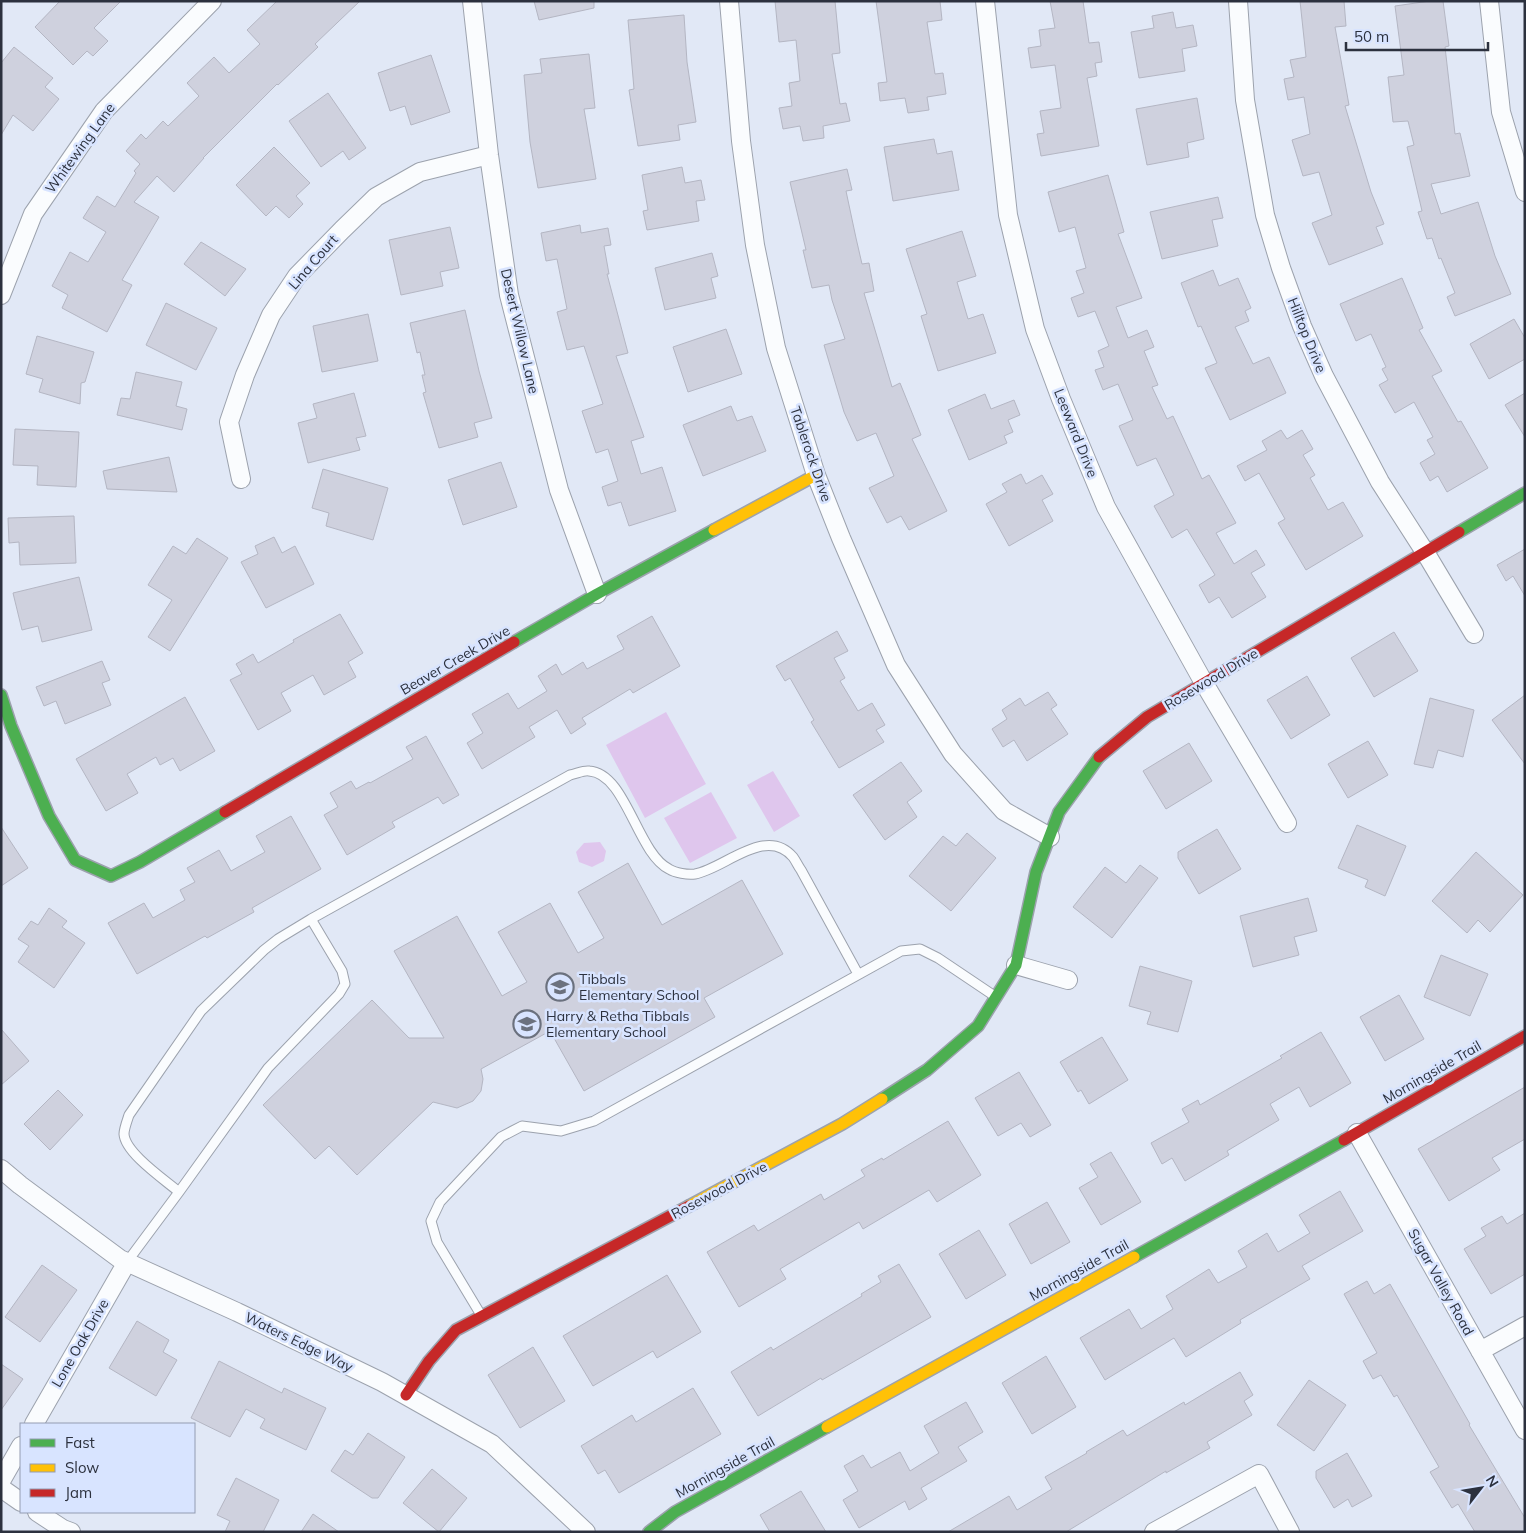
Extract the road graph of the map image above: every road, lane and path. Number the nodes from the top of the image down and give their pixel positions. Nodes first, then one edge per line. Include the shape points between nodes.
1 (212, 1) edge
2 (472, 1) edge
3 (729, 1) edge
4 (985, 1) edge
5 (1238, 1) edge
6 (1489, 1) edge
7 (489, 155) junction
8 (1525, 192) edge
9 (1, 295) edge
10 (816, 475) junction
11 (241, 479) dead end
12 (1525, 493) edge
13 (1425, 552) junction
14 (597, 594) junction
15 (1474, 634) dead end
16 (1204, 683) junction
17 (1, 695) edge
18 (1287, 823) dead end
19 (1050, 837) junction
20 (311, 919) junction
21 (1016, 964) junction
22 (858, 974) junction
23 (1068, 980) dead end
24 (996, 997) junction
25 (1525, 1036) edge
26 (1357, 1133) junction
27 (1, 1169) edge
28 (179, 1192) junction
29 (127, 1262) junction
30 (481, 1316) junction
31 (1525, 1326) edge
32 (1480, 1351) junction
33 (406, 1395) junction
34 (35, 1423) edge
35 (1525, 1430) edge
36 (20, 1448) edge
37 (1, 1481) edge
38 (1, 1488) edge
39 (20, 1501) edge
40 (39, 1513) edge
41 (70, 1532) edge
42 (586, 1532) edge
43 (649, 1532) edge
44 (1154, 1532) edge
45 (1290, 1532) edge

1 - 9 street, Whitewing Lane via 104,111 33,214
2 - 7 street, Desert Willow Lane
3 - 10 street, Tablerock Drive via 741,141 755,245 776,348
4 - 16 street, Leeward Drive via 1008,215 1036,329 1106,506
5 - 13 street, Hilltop Drive via 1245,100 1265,214 1281,268 1324,376 1380,482
6 - 8 street via 1501,112
7 - 11 street, Lina Court via 420,172 376,197 297,276 271,315 229,422
7 - 14 street, Desert Willow Lane via 509,295 559,490
10 - 14 street, Beaver Creek Drive
10 - 19 street, Tablerock Drive via 896,665 953,754 1004,811
12 - 13 street, Rosewood Drive
13 - 15 street, Hilltop Drive
13 - 16 street, Rosewood Drive
14 - 17 street, Beaver Creek Drive via 111,876 75,860 49,816
16 - 18 street, Leeward Drive
16 - 19 street, Rosewood Drive via 1147,717 1100,755 1059,812
19 - 21 street, Rosewood Drive via 1036,872
20 - 22 lane via 570,775 589,771 607,778 652,853 670,870 693,875 756,847 766,845 785,850 801,870
20 - 28 lane via 342,971 346,984 268,1068
20 - 28 lane via 278,938 201,1011 129,1116 124,1134 127,1145
21 - 23 street
21 - 24 street, Rosewood Drive
22 - 24 lane via 901,950 920,949
22 - 30 lane via 594,1121 562,1131 522,1126 501,1138 440,1202 431,1221 437,1242
24 - 30 street, Rosewood Drive via 978,1026 927,1070 842,1124
25 - 26 street, Morningside Trail
26 - 32 street, Sugar Valley Road
26 - 43 street, Morningside Trail via 675,1512
27 - 29 street, Waters Edge Way
28 - 29 lane
29 - 33 street, Waters Edge Way
29 - 34 street, Lone Oak Drive
30 - 33 street, Rosewood Drive via 456,1330
31 - 32 street
32 - 35 street, Sugar Valley Road
33 - 42 street, Waters Edge Way via 492,1444
36 - 37 street
38 - 39 street
40 - 41 street
44 - 45 street via 1259,1474

